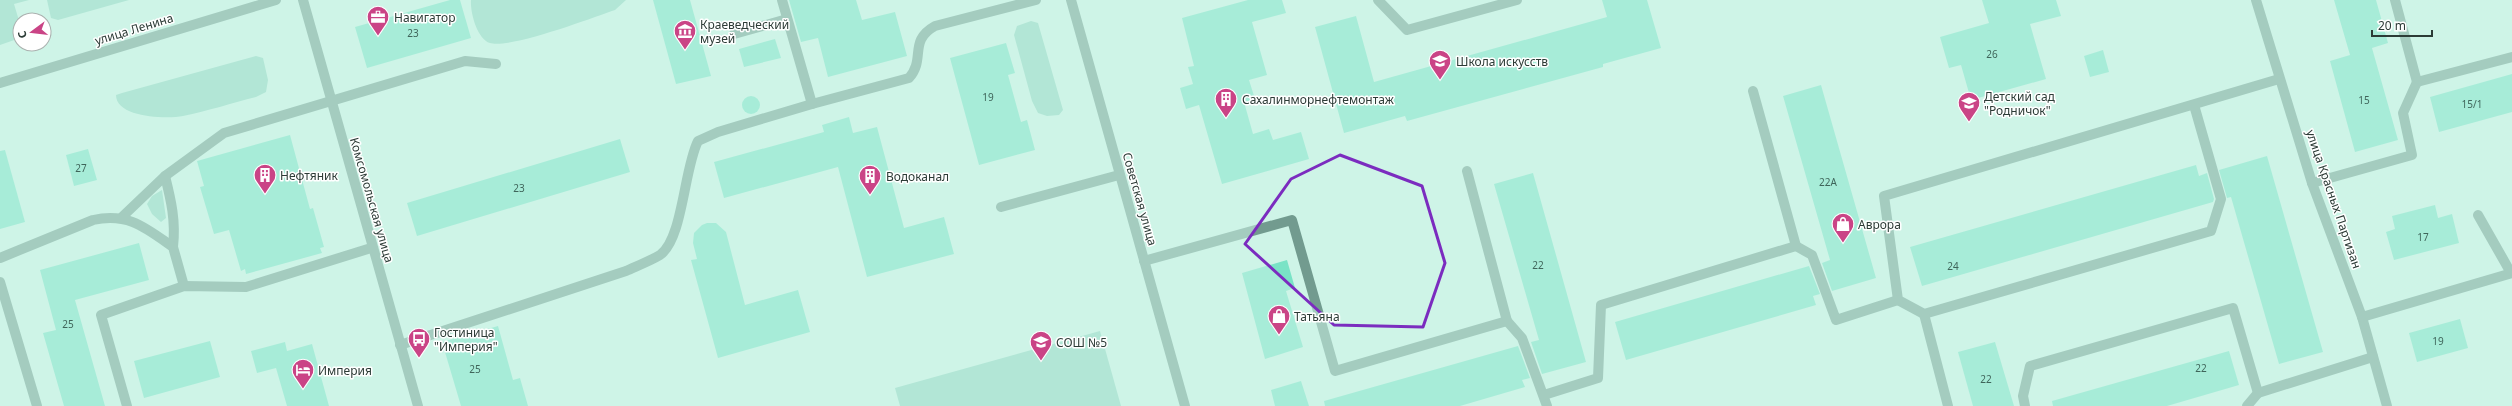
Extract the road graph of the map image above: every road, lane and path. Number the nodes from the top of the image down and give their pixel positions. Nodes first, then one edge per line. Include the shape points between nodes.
1 (276, 0) edge
2 (303, 0) edge
3 (782, 0) edge
4 (1036, 0) edge
5 (1071, 0) edge
6 (1378, 0) edge
7 (1517, 0) edge
8 (2256, 0) edge
9 (2395, 0) edge
10 (787, 19) junction
11 (734, 34) dead end
12 (2512, 57) edge
13 (496, 64) dead end
14 (2280, 79) junction
15 (2418, 82) junction
16 (0, 83) edge
17 (1753, 91) dead end
18 (331, 102) junction
19 (812, 104) junction
20 (2194, 105) junction
21 (1467, 171) dead end
22 (1119, 175) junction
23 (165, 176) junction
24 (2312, 183) junction
25 (1001, 207) dead end
26 (2478, 215) dead end
27 (122, 218) junction
28 (1796, 246) junction
29 (173, 247) junction
30 (371, 248) junction
31 (0, 258) edge
32 (1144, 260) junction
33 (2512, 273) edge
34 (0, 282) edge
35 (184, 286) junction
36 (1898, 300) junction
37 (1924, 314) junction
38 (2362, 317) junction
39 (1507, 321) junction
40 (400, 345) junction
41 (2373, 357) junction
42 (2258, 393) junction
43 (1544, 395) junction
44 (37, 406) edge
45 (127, 406) edge
46 (418, 406) edge
47 (1185, 406) edge
48 (1547, 406) edge
49 (1948, 406) edge
50 (2025, 406) edge
51 (2247, 406) edge
52 (2387, 406) edge

1 - 16 street, улица Ленина
2 - 18 street, Комсомольская улица
3 - 10 street
4 - 19 street via 935,26 925,31 920,38 916,66 909,78
5 - 22 street, Советская улица
6 - 7 street via 1407,30
8 - 14 street, улица Красных Партизан
9 - 15 street
10 - 11 street
10 - 19 street
12 - 15 street
13 - 18 street via 465,61
14 - 20 street
14 - 24 street, улица Красных Партизан
15 - 24 street via 2403,113 2412,155
17 - 28 street
18 - 23 street via 224,133
18 - 30 street, Комсомольская улица
19 - 40 street via 718,132 698,141 691,160 679,217 671,239 661,254 626,271
20 - 36 street via 1884,196
20 - 37 street via 2221,198 2211,231
21 - 39 street
22 - 25 street
22 - 32 street, Советская улица
23 - 27 street
23 - 29 street via 173,207
24 - 38 street, улица Красных Партизан
26 - 33 street
27 - 29 street via 135,222
27 - 31 street via 107,217 93,220
28 - 36 street via 1812,256 1836,320
28 - 43 street via 1601,305 1598,378
29 - 35 street
30 - 35 street via 246,287
30 - 40 street, Комсомольская улица
32 - 39 street via 1292,220 1335,371
32 - 47 street, Советская улица
33 - 38 street
34 - 44 street
35 - 45 street via 101,315
36 - 37 street
37 - 49 street
38 - 41 street, улица Красных Партизан
39 - 43 street via 1522,338
40 - 46 street, Комсомольская улица
41 - 42 street
41 - 52 street, улица Красных Партизан
42 - 50 street via 2233,308 2030,366 2023,396
42 - 51 street
43 - 48 street

